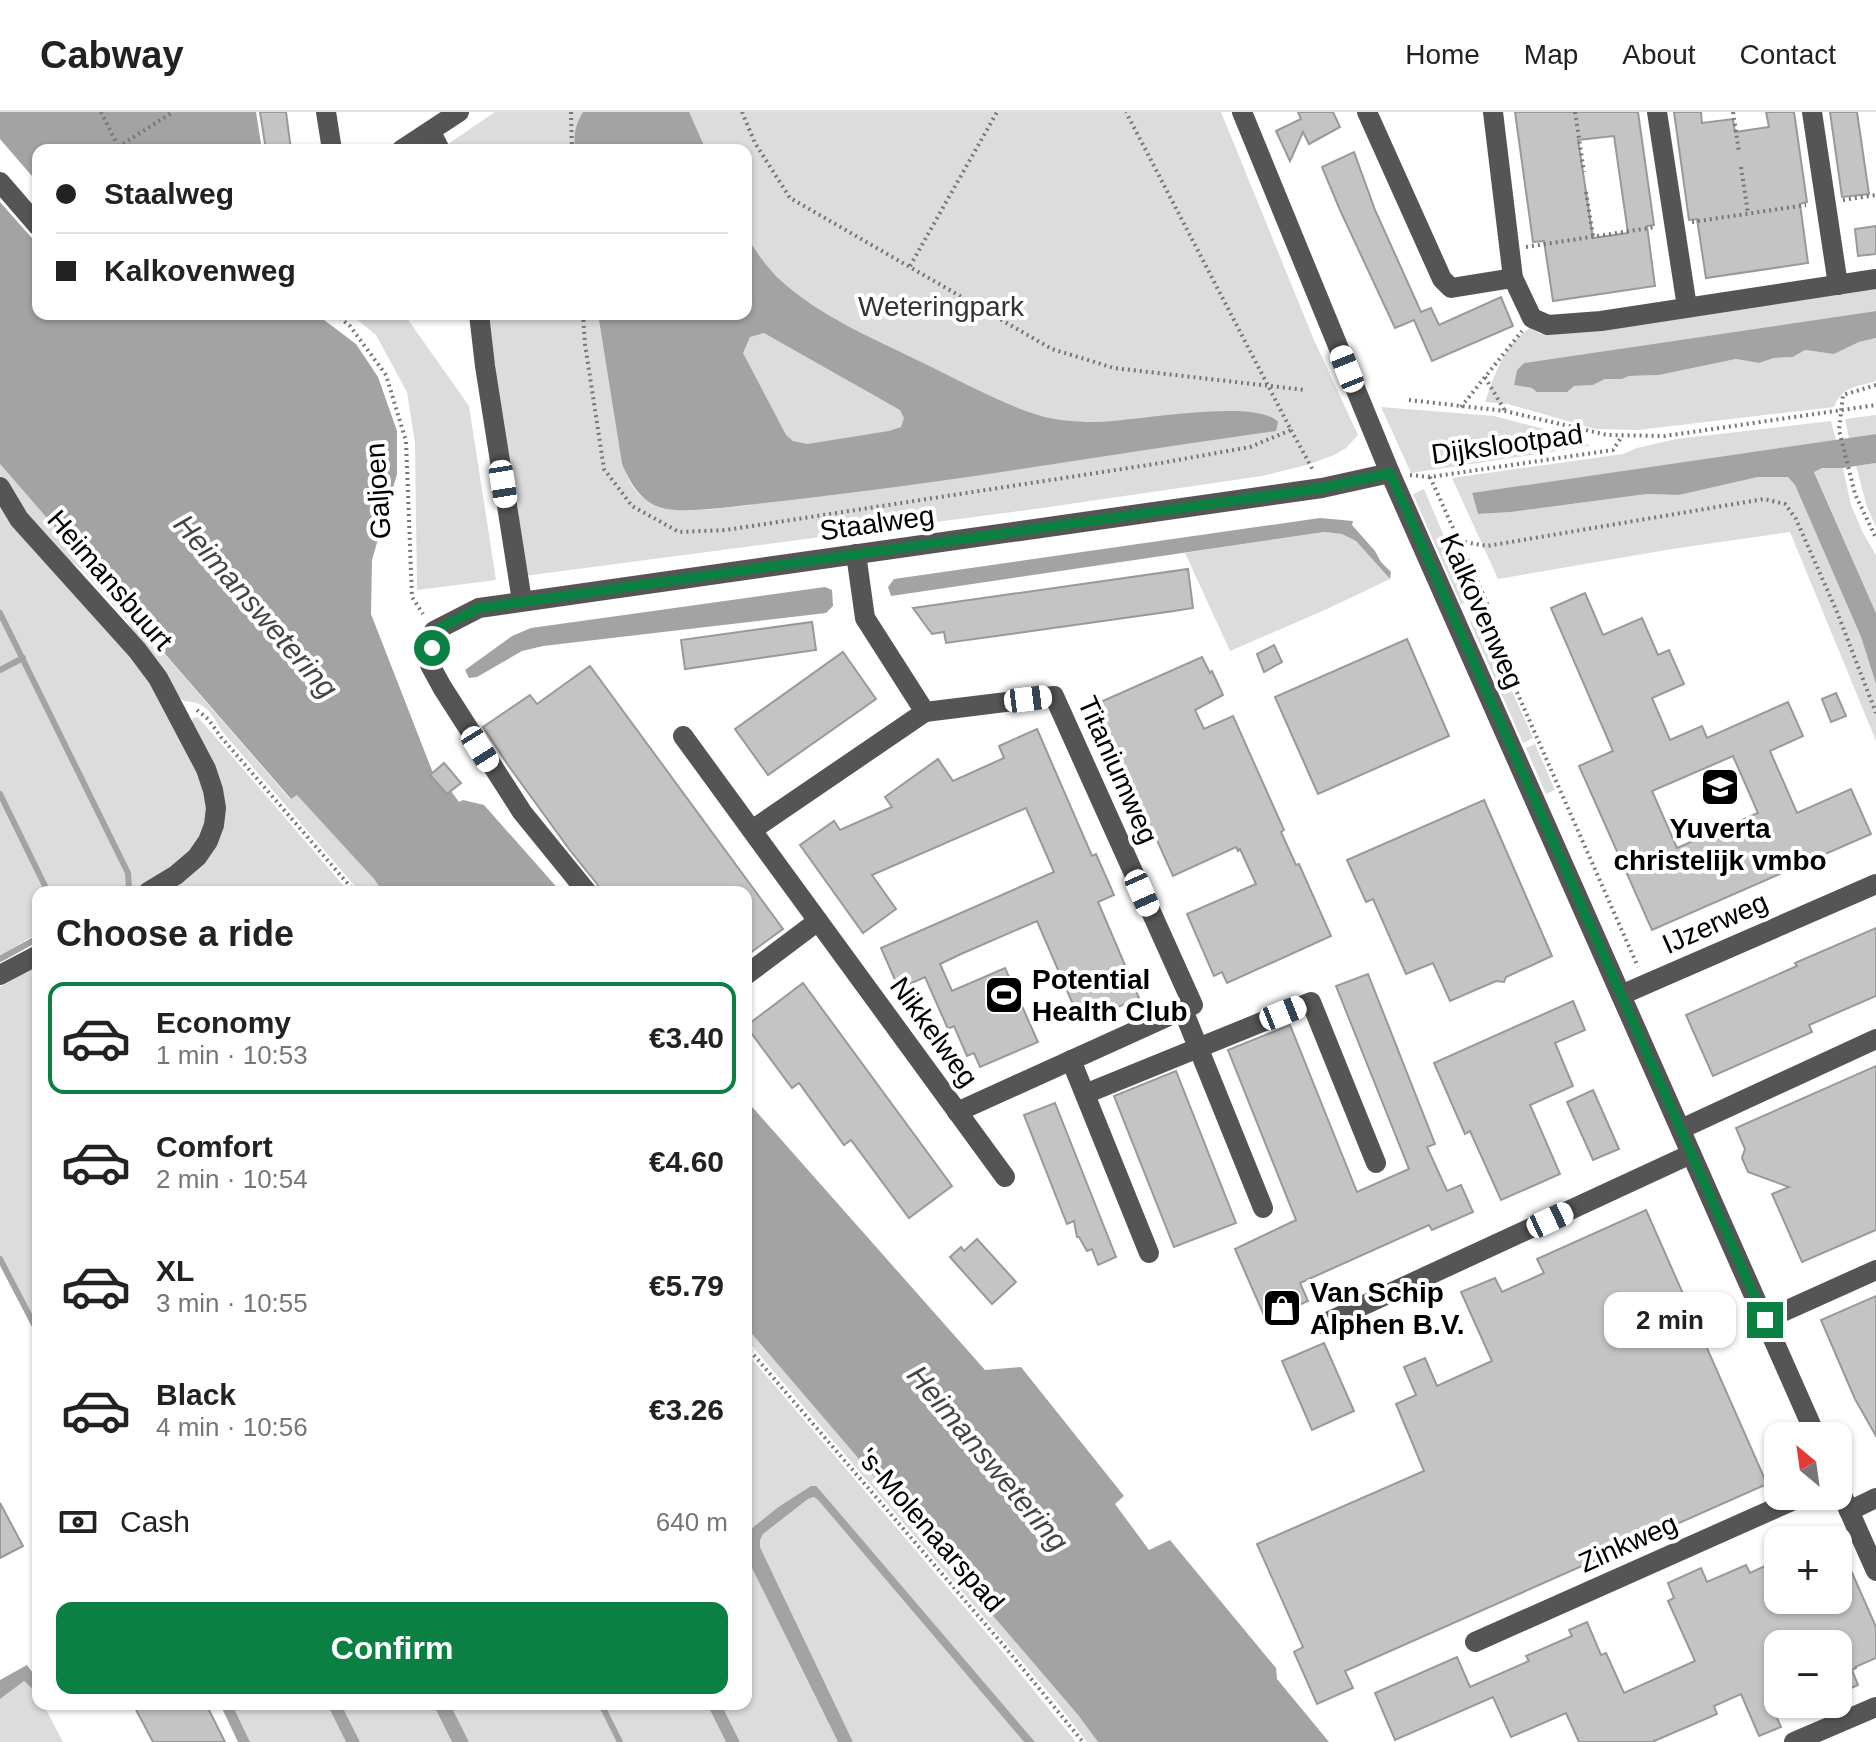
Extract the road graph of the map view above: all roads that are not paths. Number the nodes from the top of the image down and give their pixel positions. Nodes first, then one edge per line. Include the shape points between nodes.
1 (326, 112) edge
2 (459, 112) edge
3 (1242, 112) edge
4 (1367, 112) edge
5 (1493, 112) edge
6 (1657, 112) edge
7 (1812, 112) edge
8 (435, 141) edge
9 (331, 144) edge
10 (0, 182) edge
11 (32, 219) edge
12 (1513, 278) junction
13 (1876, 279) edge
14 (1838, 285) junction
15 (1687, 307) junction
16 (480, 320) edge
17 (1390, 473) junction
18 (0, 487) edge
19 (856, 554) junction
20 (522, 601) junction
21 (925, 712) junction
22 (683, 736) dead end
23 (752, 830) junction
24 (1876, 884) edge
25 (158, 886) edge
26 (582, 886) edge
27 (818, 921) junction
28 (32, 958) edge
29 (752, 970) edge
30 (0, 975) edge
31 (1621, 995) junction
32 (1183, 1010) junction
33 (1876, 1039) edge
34 (1198, 1048) junction
35 (1071, 1060) junction
36 (1085, 1094) junction
37 (957, 1112) junction
38 (1681, 1129) junction
39 (1691, 1154) junction
40 (1376, 1163) dead end
41 (1005, 1177) dead end
42 (1263, 1208) dead end
43 (1149, 1253) dead end
44 (1876, 1270) edge
45 (1765, 1320) junction
46 (1323, 1324) dead end
47 (1810, 1422) edge
48 (1876, 1498) edge
49 (1772, 1510) edge
50 (1849, 1511) joint
51 (1876, 1571) edge
52 (1475, 1642) dead end
53 (1876, 1707) edge
54 (1794, 1742) edge

1 - 9 street
2 - 8 street
3 - 17 street, Kalkovenweg
4 - 12 street via 1442,279 1451,288
5 - 12 street
6 - 15 street
7 - 14 street
10 - 11 street
12 - 15 street via 1532,318 1548,325
13 - 14 street
14 - 15 street
16 - 20 street
17 - 19 street, Staalweg via 1322,488
17 - 31 street, Kalkovenweg
18 - 25 street, Heimansbuurt via 19,519 158,678 206,769 216,808 208,841 197,857
19 - 20 street, Staalweg
19 - 21 street via 865,618
20 - 26 street, Staalweg via 479,608 434,631 430,665 522,812
21 - 23 street
21 - 32 street, Titaniumweg via 1054,696 1193,1005
22 - 23 street, Nikkelweg
23 - 27 street, Nikkelweg
24 - 31 street, IJzerweg
27 - 29 street
27 - 37 street, Nikkelweg
28 - 30 street
31 - 38 street, Kalkovenweg
32 - 34 street, Titaniumweg
32 - 35 street
33 - 38 street
34 - 36 street
34 - 40 street via 1311,1002
34 - 42 street, Titaniumweg
35 - 36 street
35 - 37 street
36 - 43 street
37 - 41 street, Nikkelweg
38 - 39 street, Kalkovenweg
39 - 45 street, Kalkovenweg
39 - 46 street
44 - 45 street
45 - 47 street, Kalkovenweg
48 - 50 street
49 - 52 street, Zinkweg
50 - 51 street
53 - 54 street

